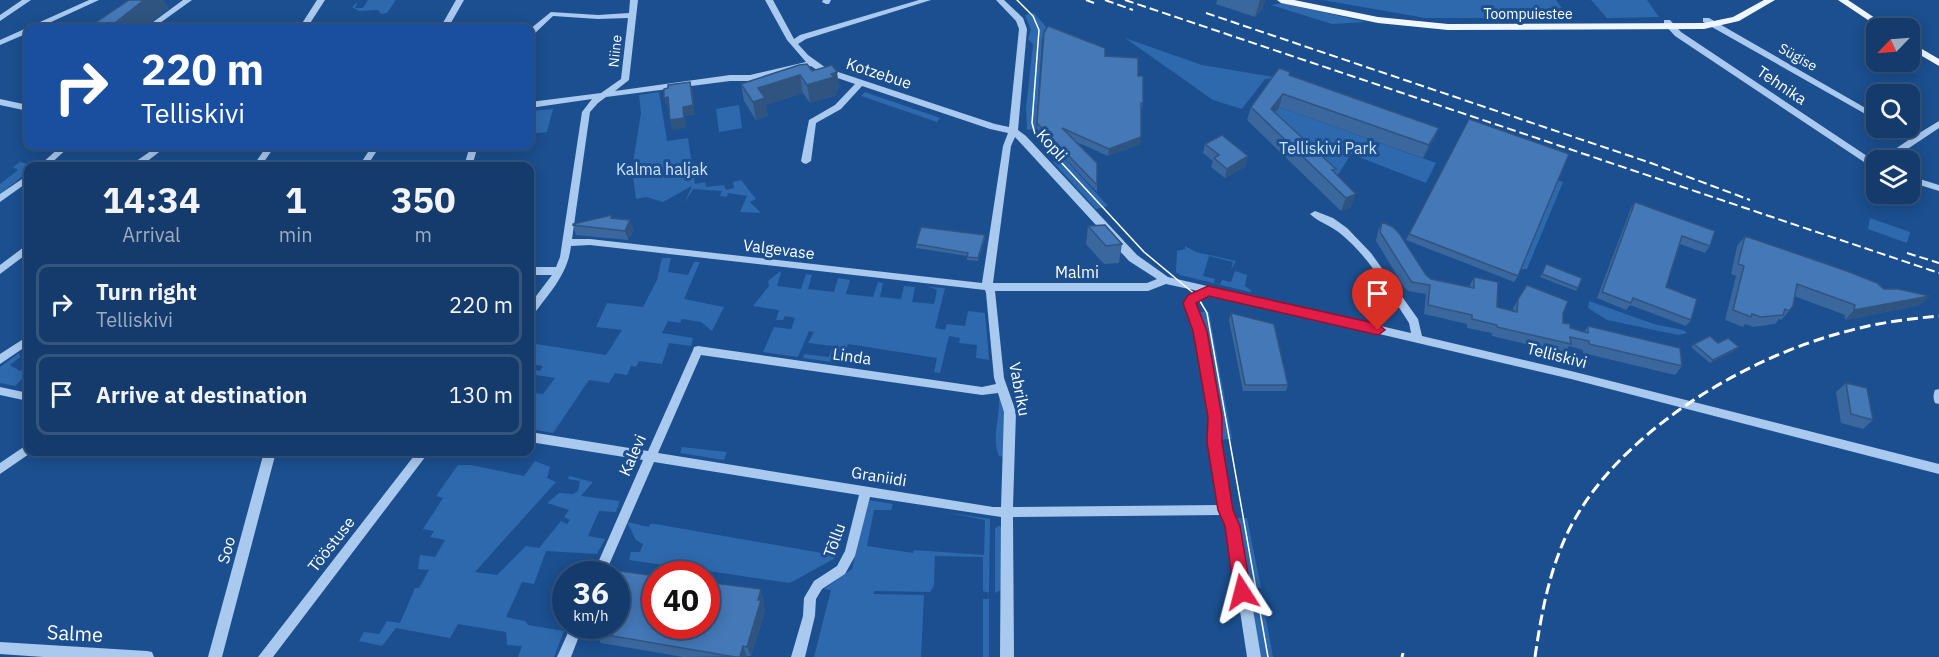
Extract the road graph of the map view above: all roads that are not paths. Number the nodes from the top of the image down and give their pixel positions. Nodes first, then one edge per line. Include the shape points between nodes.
1 (27, 0) edge
2 (95, 0) edge
3 (188, 0) edge
4 (321, 0) edge
5 (460, 0) edge
6 (634, 0) edge
7 (770, 0) edge
8 (927, 0) edge
9 (1000, 0) edge
10 (1281, 0) edge
11 (1301, 0) edge
12 (1756, 0) edge
13 (1771, 0) edge
14 (1842, 0) edge
15 (632, 15) junction
16 (1870, 18) edge
17 (0, 19) edge
18 (1710, 23) junction
19 (42, 24) edge
20 (155, 24) edge
21 (306, 24) edge
22 (446, 24) edge
23 (1670, 25) junction
24 (534, 29) edge
25 (24, 32) edge
26 (797, 42) junction
27 (0, 44) edge
28 (1920, 51) edge
29 (811, 63) junction
30 (1939, 63) edge
31 (860, 83) junction
32 (606, 95) junction
33 (0, 102) edge
34 (534, 104) edge
35 (24, 107) edge
36 (1866, 111) edge
37 (1939, 124) edge
38 (1013, 131) junction
39 (1916, 139) joint
40 (61, 150) edge
41 (157, 150) edge
42 (1900, 150) edge
43 (1866, 159) edge
44 (806, 161) dead end
45 (48, 162) edge
46 (141, 162) edge
47 (24, 181) edge
48 (1920, 182) edge
49 (1939, 188) edge
50 (0, 200) edge
51 (1315, 214) dead end
52 (567, 243) junction
53 (24, 251) edge
54 (0, 270) edge
55 (534, 271) edge
56 (560, 271) junction
57 (1164, 280) junction
58 (988, 287) junction
59 (1208, 291) junction
60 (534, 306) edge
61 (1417, 338) junction
62 (24, 343) edge
63 (698, 350) joint
64 (0, 360) edge
65 (1001, 388) junction
66 (0, 391) edge
67 (1939, 393) edge
68 (24, 396) edge
69 (1939, 400) edge
70 (534, 438) edge
71 (24, 452) edge
72 (649, 455) junction
73 (269, 456) edge
74 (420, 456) edge
75 (0, 469) edge
76 (1939, 469) edge
77 (866, 491) junction
78 (1226, 510) junction
79 (1007, 513) junction
80 (604, 561) edge
81 (572, 639) edge
82 (0, 648) edge
83 (147, 657) edge
84 (215, 657) edge
85 (265, 657) edge
86 (564, 657) edge
87 (798, 657) edge
88 (1007, 657) edge
89 (1254, 657) edge

1 - 17 street
2 - 19 street
3 - 20 street
4 - 21 street
5 - 22 street
6 - 15 street, Niine
7 - 26 street, Kotzebue via 780,24
8 - 26 street via 875,17 875,21
9 - 38 street, Kopli via 1023,28
10 - 23 main road, Toompuiestee via 1366,18 1429,26
11 - 23 main road, Toompuiestee via 1370,14 1446,23
12 - 18 main road, Toompuiestee
13 - 18 main road, Toompuiestee via 1746,15
14 - 16 main road
15 - 24 street via 551,14
15 - 32 street, Niine via 625,80
18 - 23 main road, Toompuiestee
18 - 36 street, Sügise
23 - 43 street, Tehnika
25 - 27 street
26 - 29 street, Kotzebue
28 - 30 main road
29 - 31 street, Kotzebue
29 - 32 street via 750,78
31 - 38 street, Kotzebue
31 - 44 street via 838,107 812,122
32 - 34 street
32 - 52 street via 586,112
33 - 35 street
37 - 39 street
38 - 57 street, Kopli via 1133,258
38 - 58 street, Vabriku via 1007,146
39 - 42 street
40 - 45 street
41 - 46 street
47 - 50 street
48 - 49 street
51 - 61 street via 1331,219 1353,238 1414,322
52 - 56 street
52 - 58 street, Valgevase via 590,242
53 - 54 street
55 - 56 street
56 - 60 street
57 - 58 street, Malmi via 1148,287
57 - 59 street, Telliskivi
58 - 65 street, Vabriku
59 - 61 street, Telliskivi
59 - 78 street via 1189,303 1202,343
61 - 76 street, Telliskivi
62 - 64 street
63 - 65 street, Linda via 982,391
63 - 72 street, Kalevi
65 - 79 street, Vabriku via 1010,412
66 - 68 street
67 - 69 street
70 - 72 street, Graniidi
71 - 75 street
72 - 77 street, Graniidi
72 - 80 street, Kalevi
73 - 84 street, Soo
74 - 85 street, Tööstuse
77 - 79 street, Graniidi
77 - 87 street, Tõllu via 851,552 841,570 818,585 810,598
78 - 79 street, Graniidi
78 - 89 street via 1233,526
79 - 88 street, Vabriku
81 - 86 street
82 - 83 street, Salme

